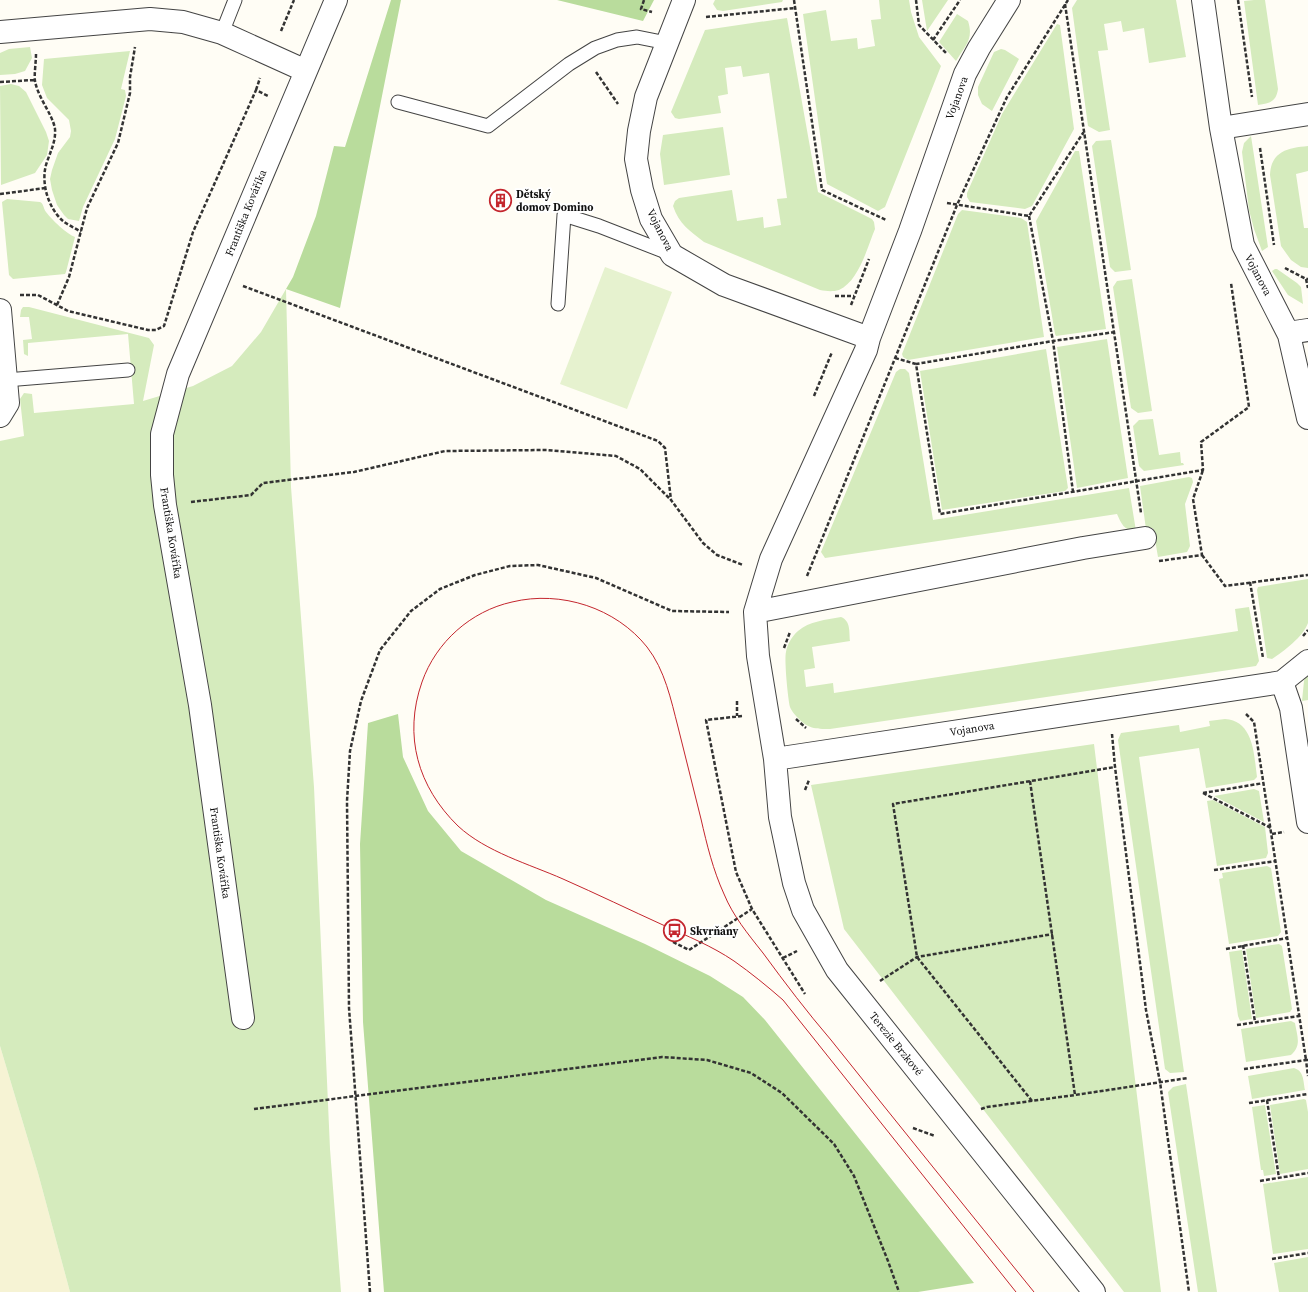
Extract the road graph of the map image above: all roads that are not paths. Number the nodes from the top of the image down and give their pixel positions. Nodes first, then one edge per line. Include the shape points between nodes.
1 (235, 0) edge
2 (336, 0) edge
3 (684, 0) edge
4 (1009, 0) edge
5 (1203, 0) edge
6 (0, 32) edge
7 (222, 33) junction
8 (667, 43) junction
9 (306, 71) junction
10 (398, 102) dead end
11 (1308, 114) edge
12 (1221, 128) junction
13 (672, 255) junction
14 (8, 302) edge
15 (558, 304) dead end
16 (1295, 333) edge
17 (869, 338) junction
18 (128, 370) dead end
19 (6, 380) junction
20 (0, 416) edge
21 (1308, 418) edge
22 (1145, 538) road end
23 (755, 612) junction
24 (1308, 661) edge
25 (1282, 682) junction
26 (775, 759) junction
27 (1308, 822) edge
28 (243, 1018) dead end
29 (1092, 1291) edge

1 - 7 lane
2 - 9 street, Františka Kováříka
3 - 8 street, Vojanova
4 - 17 street, Vojanova via 965,74
5 - 12 street, Vojanova
6 - 7 street via 150,19 184,22
7 - 9 street
8 - 10 lane via 637,37 617,40 595,48 569,64 488,126
8 - 13 street, Vojanova via 646,97 636,159 651,218
9 - 28 street, Františka Kováříka via 178,374 162,434 165,505 200,705
11 - 12 street
12 - 16 street, Vojanova via 1242,246
13 - 15 lane via 564,215
13 - 17 street, Vojanova via 724,285
14 - 19 street
16 - 21 street, Vojanova
17 - 23 street, Vojanova via 866,350 775,552
18 - 19 lane
19 - 20 street via 8,403
22 - 23 street
23 - 26 street, Vojanova via 758,656
24 - 25 street
25 - 26 street, Vojanova
25 - 27 street via 1290,708
26 - 29 street, Terezie Brzkové via 780,817 794,883 803,910 837,970

